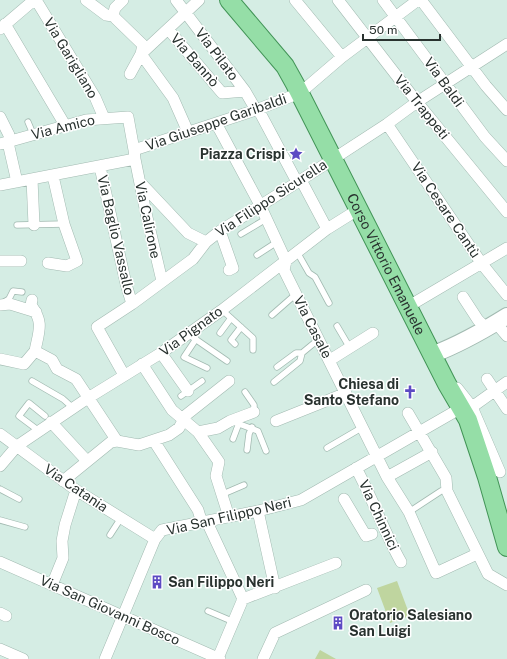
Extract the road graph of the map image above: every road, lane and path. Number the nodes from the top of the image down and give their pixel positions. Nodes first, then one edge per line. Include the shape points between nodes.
1 (35, 0) edge
2 (86, 0) edge
3 (123, 0) edge
4 (176, 0) edge
5 (199, 0) edge
6 (229, 0) edge
7 (294, 0) edge
8 (338, 0) edge
9 (383, 0) edge
10 (419, 0) edge
11 (186, 12) junction
12 (112, 16) junction
13 (396, 17) junction
14 (3, 27) edge
15 (168, 29) junction
16 (368, 38) junction
17 (505, 49) edge
18 (142, 54) junction
19 (342, 57) junction
20 (471, 67) junction
21 (130, 74) dead end
22 (444, 84) junction
23 (245, 91) junction
24 (300, 93) junction
25 (417, 102) junction
26 (257, 110) junction
27 (507, 110) edge
28 (0, 117) edge
29 (128, 117) joint
30 (104, 118) junction
31 (28, 122) dead end
32 (216, 123) junction
33 (387, 124) junction
34 (65, 125) junction
35 (188, 132) junction
36 (33, 134) junction
37 (5, 143) edge
38 (134, 154) junction
39 (333, 158) junction
40 (507, 161) edge
41 (100, 167) junction
42 (54, 176) junction
43 (32, 179) junction
44 (299, 181) junction
45 (17, 182) junction
46 (140, 182) junction
47 (0, 185) edge
48 (260, 206) junction
49 (359, 209) junction
50 (507, 212) edge
51 (266, 219) junction
52 (64, 224) junction
53 (17, 225) dead end
54 (34, 225) junction
55 (327, 229) junction
56 (220, 231) junction
57 (240, 234) dead end
58 (206, 242) junction
59 (277, 242) junction
60 (507, 248) edge
61 (297, 252) junction
62 (257, 255) dead end
63 (0, 261) edge
64 (21, 261) dead end
65 (286, 261) junction
66 (48, 263) dead end
67 (482, 264) junction
68 (229, 270) dead end
69 (162, 281) junction
70 (22, 292) dead end
71 (296, 294) junction
72 (507, 295) edge
73 (463, 296) dead end
74 (32, 300) dead end
75 (329, 303) dead end
76 (132, 304) junction
77 (0, 305) edge
78 (409, 306) junction
79 (222, 310) junction
80 (36, 312) junction
81 (272, 315) dead end
82 (231, 318) junction
83 (497, 323) edge
84 (337, 326) dead end
85 (241, 327) junction
86 (373, 333) dead end
87 (220, 334) dead end
88 (507, 336) edge
89 (192, 337) junction
90 (320, 339) junction
91 (235, 344) dead end
92 (350, 348) junction
93 (253, 350) dead end
94 (35, 351) junction
95 (161, 353) junction
96 (302, 353) junction
97 (434, 354) junction
98 (0, 359) edge
99 (330, 360) junction
100 (227, 361) dead end
101 (142, 364) junction
102 (277, 367) dead end
103 (207, 368) dead end
104 (124, 375) junction
105 (487, 379) dead end
106 (32, 381) dead end
107 (202, 381) dead end
108 (229, 381) dead end
109 (274, 382) dead end
110 (507, 382) edge
111 (494, 390) junction
112 (245, 392) dead end
113 (184, 393) joint
114 (346, 393) junction
115 (88, 398) junction
116 (466, 407) junction
117 (73, 408) junction
118 (507, 409) edge
119 (254, 412) joint
120 (408, 413) dead end
121 (48, 419) junction
122 (276, 421) dead end
123 (235, 422) junction
124 (180, 423) junction
125 (252, 427) junction
126 (363, 427) junction
127 (39, 431) junction
128 (419, 431) junction
129 (198, 432) junction
130 (0, 434) edge
131 (233, 439) dead end
132 (117, 441) junction
133 (154, 441) junction
134 (17, 446) junction
135 (327, 448) dead end
136 (247, 450) dead end
137 (266, 451) dead end
138 (432, 452) junction
139 (376, 456) junction
140 (87, 460) junction
141 (0, 466) edge
142 (356, 468) junction
143 (500, 472) dead end
144 (387, 477) junction
145 (63, 481) junction
146 (244, 485) dead end
147 (0, 489) edge
148 (76, 490) junction
149 (440, 491) dead end
150 (223, 494) junction
151 (344, 499) dead end
152 (19, 500) dead end
153 (258, 511) junction
154 (408, 512) junction
155 (229, 517) junction
156 (121, 518) junction
157 (0, 520) edge
158 (204, 522) junction
159 (25, 527) dead end
160 (372, 534) dead end
161 (110, 535) dead end
162 (506, 537) edge
163 (155, 539) junction
164 (477, 554) junction
165 (0, 562) edge
166 (401, 562) dead end
167 (336, 563) dead end
168 (52, 585) junction
169 (507, 585) edge
170 (275, 588) junction
171 (366, 590) dead end
172 (243, 599) junction
173 (208, 611) dead end
174 (123, 615) junction
175 (234, 622) junction
176 (0, 649) edge
177 (23, 659) edge
178 (105, 659) edge
179 (219, 659) edge
180 (263, 659) edge

1 - 14 street
1 - 30 street, Via Garigliano via 95,97
2 - 12 street via 106,15
3 - 12 street via 115,8
4 - 11 street, Via Pilato
5 - 11 street
6 - 24 main road, Corso Vittorio Emanuele via 285,66
7 - 19 street
8 - 16 street, Via Trappeti
9 - 13 street, Via Baldi
10 - 13 street, Via Giuseppe Garibaldi
10 - 20 street
11 - 15 street
11 - 23 street, Via Pilato
12 - 18 street via 143,45
13 - 16 street, Via Giuseppe Garibaldi
13 - 22 street, Via Baldi
14 - 34 street
15 - 18 street
15 - 23 street, Via Bannò via 222,93
16 - 19 street, Via Giuseppe Garibaldi
16 - 25 street, Via Trappeti
17 - 20 street, Via Filippo Sicurella
18 - 21 street
18 - 35 street via 173,98
19 - 24 street, Via Giuseppe Garibaldi
20 - 22 street, Via Filippo Sicurella
20 - 27 street
22 - 25 street, Via Filippo Sicurella
22 - 40 street, Via Baldi
23 - 26 street, Via Pilato
24 - 26 street, Via Giuseppe Garibaldi
24 - 39 main road, Corso Vittorio Emanuele
25 - 33 street, Via Filippo Sicurella
25 - 50 street, Via Trappeti
26 - 32 street, Via Giuseppe Garibaldi
26 - 44 street, Via Pilato
28 - 37 street
29 - 30 street, Via Amico
29 - 38 street, Via Calirone
30 - 34 street, Via Amico
31 - 36 lane
32 - 35 street, Via Giuseppe Garibaldi
32 - 48 street, Via Casale
33 - 39 street, Via Filippo Sicurella
33 - 67 street, Via Cesare Cantù
34 - 36 street, Via Amico
35 - 38 street, Via Giuseppe Garibaldi
36 - 37 street, Via Amico
37 - 45 street via 9,147
38 - 41 street, Via Giuseppe Garibaldi
38 - 46 street, Via Calirone
39 - 44 street, Via Filippo Sicurella
39 - 49 main road, Corso Vittorio Emanuele
41 - 42 street, Via Giuseppe Garibaldi
41 - 76 street, Via Baglio Vassallo
42 - 43 street, Via Giuseppe Garibaldi
42 - 52 street
43 - 45 street, Via Giuseppe Garibaldi
43 - 54 street
44 - 48 street, Via Filippo Sicurella
44 - 55 street, Via Pilato
45 - 47 street, Via Giuseppe Garibaldi
46 - 58 street via 188,233
46 - 69 street, Via Calirone
48 - 51 street, Via Casale
48 - 56 street, Via Filippo Sicurella
49 - 55 street, Via Pignato
49 - 78 main road, Corso Vittorio Emanuele
51 - 57 lane
51 - 59 street, Via Casale
52 - 54 lane
52 - 66 street via 76,261 67,266
53 - 54 lane
55 - 61 street, Via Pignato
56 - 58 street, Via Filippo Sicurella
56 - 68 street via 233,268
58 - 69 street, Via Filippo Sicurella via 193,259
59 - 62 lane
59 - 65 street, Via Casale
60 - 67 street
61 - 65 street, Via Pignato
61 - 75 lane
63 - 64 street
65 - 71 street, Via Casale via 284,270
65 - 79 street, Via Pignato
67 - 72 street, Via Cesare Cantù
67 - 78 street
69 - 76 street, Via Filippo Sicurella
70 - 77 lane via 13,291 9,299
71 - 81 lane
71 - 90 street, Via Casale
73 - 83 street via 478,320
74 - 80 street via 31,305
76 - 104 street, Via Filippo Sicurella via 97,327
77 - 80 street via 10,304
78 - 97 main road, Corso Vittorio Emanuele
79 - 82 lane
79 - 89 street, Via Pignato
80 - 94 street via 40,321
82 - 85 lane
82 - 87 lane
83 - 88 street
83 - 97 main road via 457,345
84 - 92 lane
85 - 91 lane via 231,340
85 - 93 lane via 253,338
86 - 92 street
89 - 95 street, Via Pignato
89 - 100 lane
89 - 103 lane via 184,357
90 - 96 lane
90 - 99 street, Via Casale
92 - 99 street
94 - 98 street via 24,364
94 - 115 street via 52,360 57,369 76,379
95 - 101 street, Via Pignato
95 - 113 street
96 - 102 lane via 296,353
96 - 109 lane via 300,361
97 - 116 main road, Corso Vittorio Emanuele via 447,384
99 - 114 street, Via Casale
101 - 104 street, Via Pignato
101 - 124 street
104 - 115 street, Via Pignato
105 - 111 street
106 - 117 lane
107 - 113 lane
108 - 124 street
110 - 111 street, Via San Filippo Neri
111 - 116 street, Via San Filippo Neri
111 - 118 street
112 - 119 lane via 254,405
114 - 122 street
114 - 126 street, Via Casale
115 - 117 street, Via Pignato
115 - 132 street
116 - 128 street, Via San Filippo Neri
116 - 143 street
116 - 162 main road, Corso Vittorio Emanuele
117 - 121 street, Via Pignato
119 - 123 street
120 - 128 street
121 - 127 street, Via Pignato
121 - 127 lane via 28,403 19,416
121 - 140 street
123 - 125 lane
123 - 129 street
123 - 131 lane
124 - 129 street
124 - 133 street via 169,435
125 - 136 lane
125 - 137 lane via 258,430
126 - 135 lane
126 - 139 street, Via Casale
127 - 134 street, Via Pignato
128 - 138 street
128 - 139 street, Via San Filippo Neri
129 - 150 street via 219,462 216,476
130 - 134 street, Via Catania
132 - 133 street via 139,445
132 - 140 street via 111,442
133 - 158 street
134 - 141 street, Via Pignato
134 - 145 street, Via Catania
138 - 144 street
138 - 164 street via 446,478 447,491
139 - 142 street, Via San Filippo Neri
139 - 144 street, Via Casale
140 - 145 street
142 - 153 street, Via San Filippo Neri via 301,500
142 - 166 street, Via Chinnici
144 - 154 street, Via Casale
145 - 148 street, Via Catania
146 - 150 lane
147 - 152 lane
148 - 156 street, Via Catania
148 - 168 street via 65,525 62,541 63,558
149 - 154 lane
150 - 155 street
151 - 160 street via 366,536
153 - 155 street, Via San Filippo Neri
153 - 170 street
154 - 164 street, Via Casale via 436,573
155 - 158 street, Via San Filippo Neri
156 - 161 lane
156 - 163 street, Via Catania
157 - 159 lane
158 - 163 street, Via San Filippo Neri via 162,530
158 - 172 street
163 - 174 street, Via San Filippo Neri
164 - 169 street via 488,574
165 - 168 street, Via San Giovanni Bosco
167 - 170 street
168 - 174 street, Via San Giovanni Bosco
170 - 172 street
171 - 180 street via 275,633
172 - 175 street
173 - 175 lane
174 - 178 street, Via San Filippo Neri
174 - 179 street, Via San Giovanni Bosco
175 - 179 street
176 - 177 street

